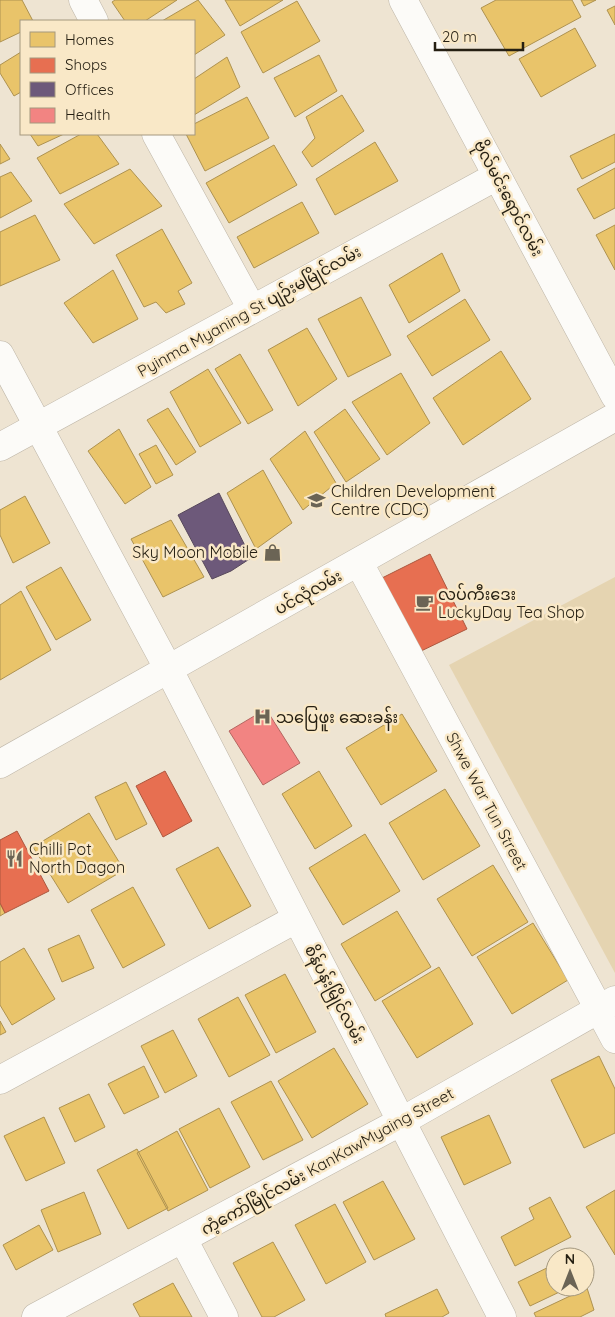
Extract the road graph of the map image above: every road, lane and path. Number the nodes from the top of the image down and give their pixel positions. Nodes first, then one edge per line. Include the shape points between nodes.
1 (82, 0) edge
2 (403, 0) edge
3 (93, 20) edge
4 (157, 135) edge
5 (497, 176) junction
6 (252, 309) junction
7 (0, 356) edge
8 (615, 396) edge
9 (615, 417) edge
10 (38, 426) junction
11 (0, 447) edge
12 (359, 563) junction
13 (168, 670) junction
14 (0, 764) edge
15 (296, 920) junction
16 (607, 1004) edge
17 (615, 1039) edge
18 (0, 1080) edge
19 (402, 1120) junction
20 (183, 1239) junction
21 (36, 1317) edge
22 (224, 1317) edge
23 (502, 1317) edge

1 - 3 street
2 - 5 street, ဗိုလ်မင်းရောင်လမ်း
4 - 6 street
5 - 6 street, Pyinma Myaning St ပျဉ်းမမြိုင်လမ်း
5 - 8 street, ဗိုလ်မင်းရောင်လမ်း
6 - 10 street, Pyinma Myaning St ပျဉ်းမမြိုင်လမ်း
7 - 10 street, စိန်ပန်းမြိုင်လမ်း
9 - 12 street, ပင်လုံလမ်း
10 - 11 street, Pyinma Myaning St ပျဉ်းမမြိုင်လမ်း
10 - 13 street, စိန်ပန်းမြိုင်လမ်း
12 - 13 street, ပင်လုံလမ်း
12 - 16 street, Shwe War Tun Street
13 - 14 street, ပင်လုံလမ်း
13 - 15 street, စိန်ပန်းမြိုင်လမ်း
15 - 18 street
15 - 19 street, စိန်ပန်းမြိုင်လမ်း
16 - 17 street, Shwe War Tun Street
16 - 19 street, ကံ့ကော်မြိုင်လမ်း KanKawMyaing Street
19 - 20 street, ကံ့ကော်မြိုင်လမ်း KanKawMyaing Street
19 - 23 street, စိန်ပန်းမြိုင်လမ်း
20 - 21 street, ကံ့ကော်မြိုင်လမ်း KanKawMyaing Street
20 - 22 street

